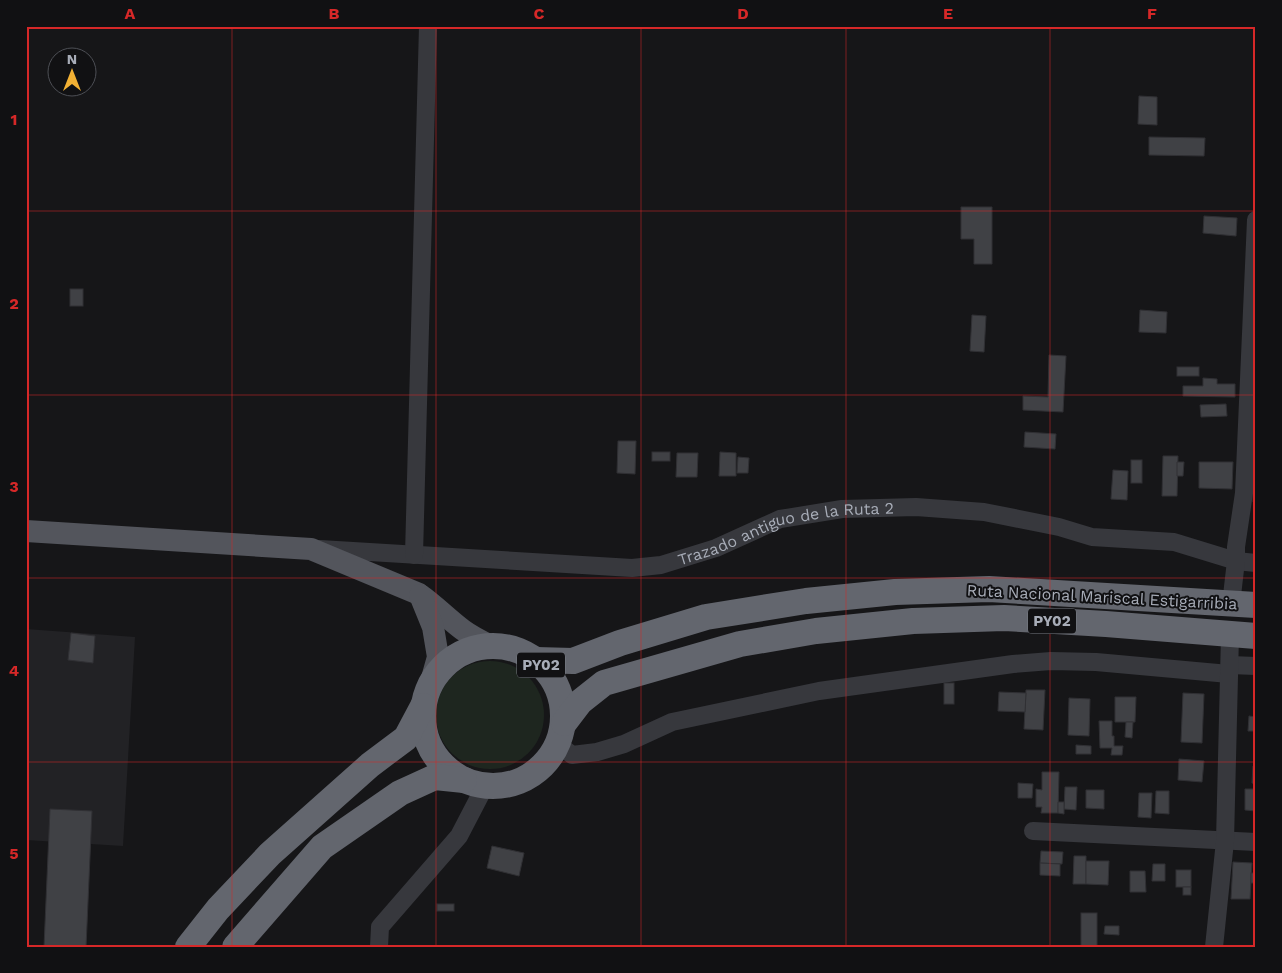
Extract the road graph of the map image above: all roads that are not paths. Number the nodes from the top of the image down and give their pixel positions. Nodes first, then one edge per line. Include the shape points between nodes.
1 (428, 26) edge
2 (1256, 220) edge
3 (26, 531) edge
4 (312, 549) junction
5 (414, 555) junction
6 (1236, 561) junction
7 (1256, 563) edge
8 (419, 594) junction
9 (1244, 604) edge
10 (1243, 636) edge
11 (491, 646) junction
12 (536, 660) junction
13 (1256, 666) edge
14 (1230, 669) junction
15 (427, 694) junction
16 (561, 734) junction
17 (475, 783) junction
18 (1033, 831) dead end
19 (1226, 841) junction
20 (1256, 842) edge
21 (188, 947) edge
22 (234, 947) edge
23 (378, 947) edge
24 (1214, 947) edge

1 - 5 street
2 - 6 street via 1244,493
3 - 4 main road, PY02
4 - 5 street, Trazado antiguo de la Ruta 2
4 - 8 main road, PY02
5 - 6 street, Trazado antiguo de la Ruta 2 via 632,568 661,565 716,548 780,519 842,509 916,507 984,512 1092,537 1174,542
6 - 7 street, Trazado antiguo de la Ruta 2
6 - 9 street
8 - 11 main road, PY02 via 465,631
8 - 15 main road, PY02 via 433,627 438,656
9 - 12 highway, Ruta Nacional Mariscal Estigarribia / PY02 via 989,589 895,592 806,601 706,617 573,661
10 - 14 street
10 - 16 highway, Ruta Nacional Mariscal Estigarribia / PY02 via 1004,618 913,621 816,631 740,644 604,683 580,702
11 - 12 highway, PY02 via 515,649
11 - 15 highway, PY02 via 467,651 446,664
12 - 16 highway, PY02 via 552,678 562,699
13 - 14 street
14 - 16 street via 1096,662 1013,664 809,693 672,722 624,744 597,752 572,755
14 - 19 street
15 - 17 highway, PY02 via 423,728 430,750 445,768
15 - 21 highway, PY02 via 406,738 370,765 270,854 218,909
16 - 17 highway, PY02 via 546,763 529,777 508,785
17 - 22 highway, PY02 via 435,777 400,793 322,847
17 - 23 street via 459,836 380,927
18 - 19 street
19 - 20 street
19 - 24 street

